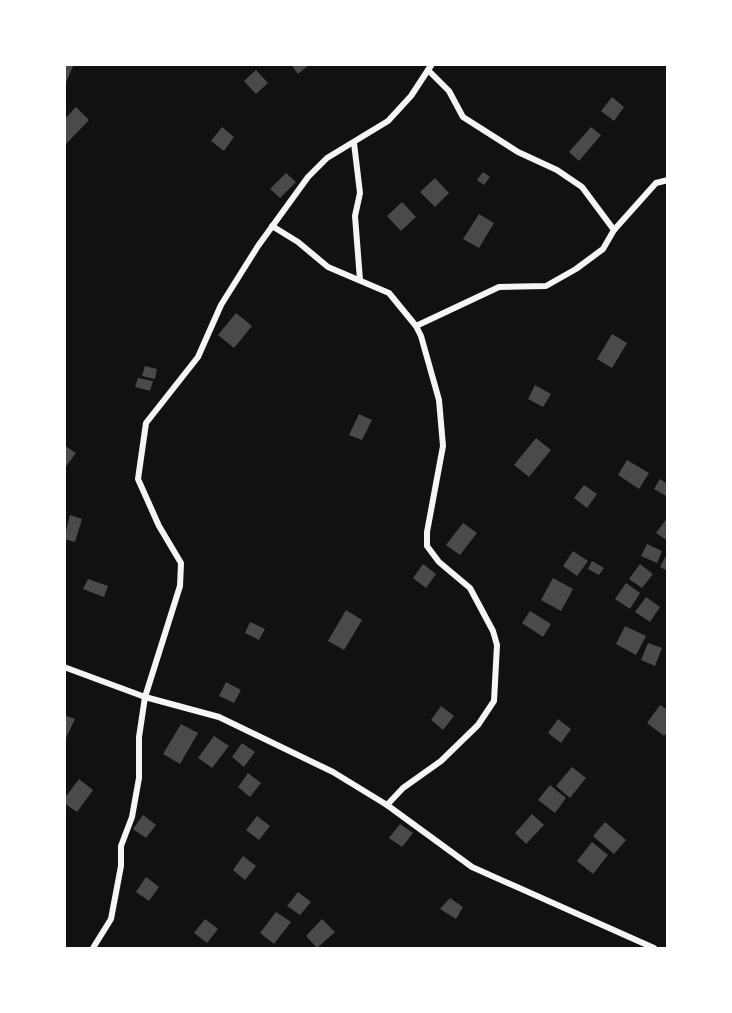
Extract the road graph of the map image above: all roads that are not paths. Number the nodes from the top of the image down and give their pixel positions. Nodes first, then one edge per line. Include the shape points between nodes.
1 (430, 67) edge
2 (354, 143) junction
3 (668, 180) edge
4 (272, 226) junction
5 (614, 230) junction
6 (360, 280) junction
7 (416, 326) junction
8 (64, 667) edge
9 (145, 697) junction
10 (387, 805) junction
11 (93, 948) edge
12 (654, 948) edge

1 - 2 street via 388,121
1 - 5 street via 463,117 582,187
2 - 4 street via 327,158 308,177
2 - 6 street via 360,193 355,216
3 - 5 street via 656,183
4 - 6 street via 328,267
4 - 9 street via 221,305 198,357 146,423 138,478 181,563 180,586
5 - 7 street via 603,249 546,286 499,287
6 - 7 street via 389,293
7 - 10 street via 439,400 443,446 427,546 439,562 470,588 493,631 497,662 494,701 478,725
8 - 9 street
9 - 10 street via 219,717 333,772
9 - 11 street via 139,737 139,778 132,817 121,846 111,919
10 - 12 street via 472,867

